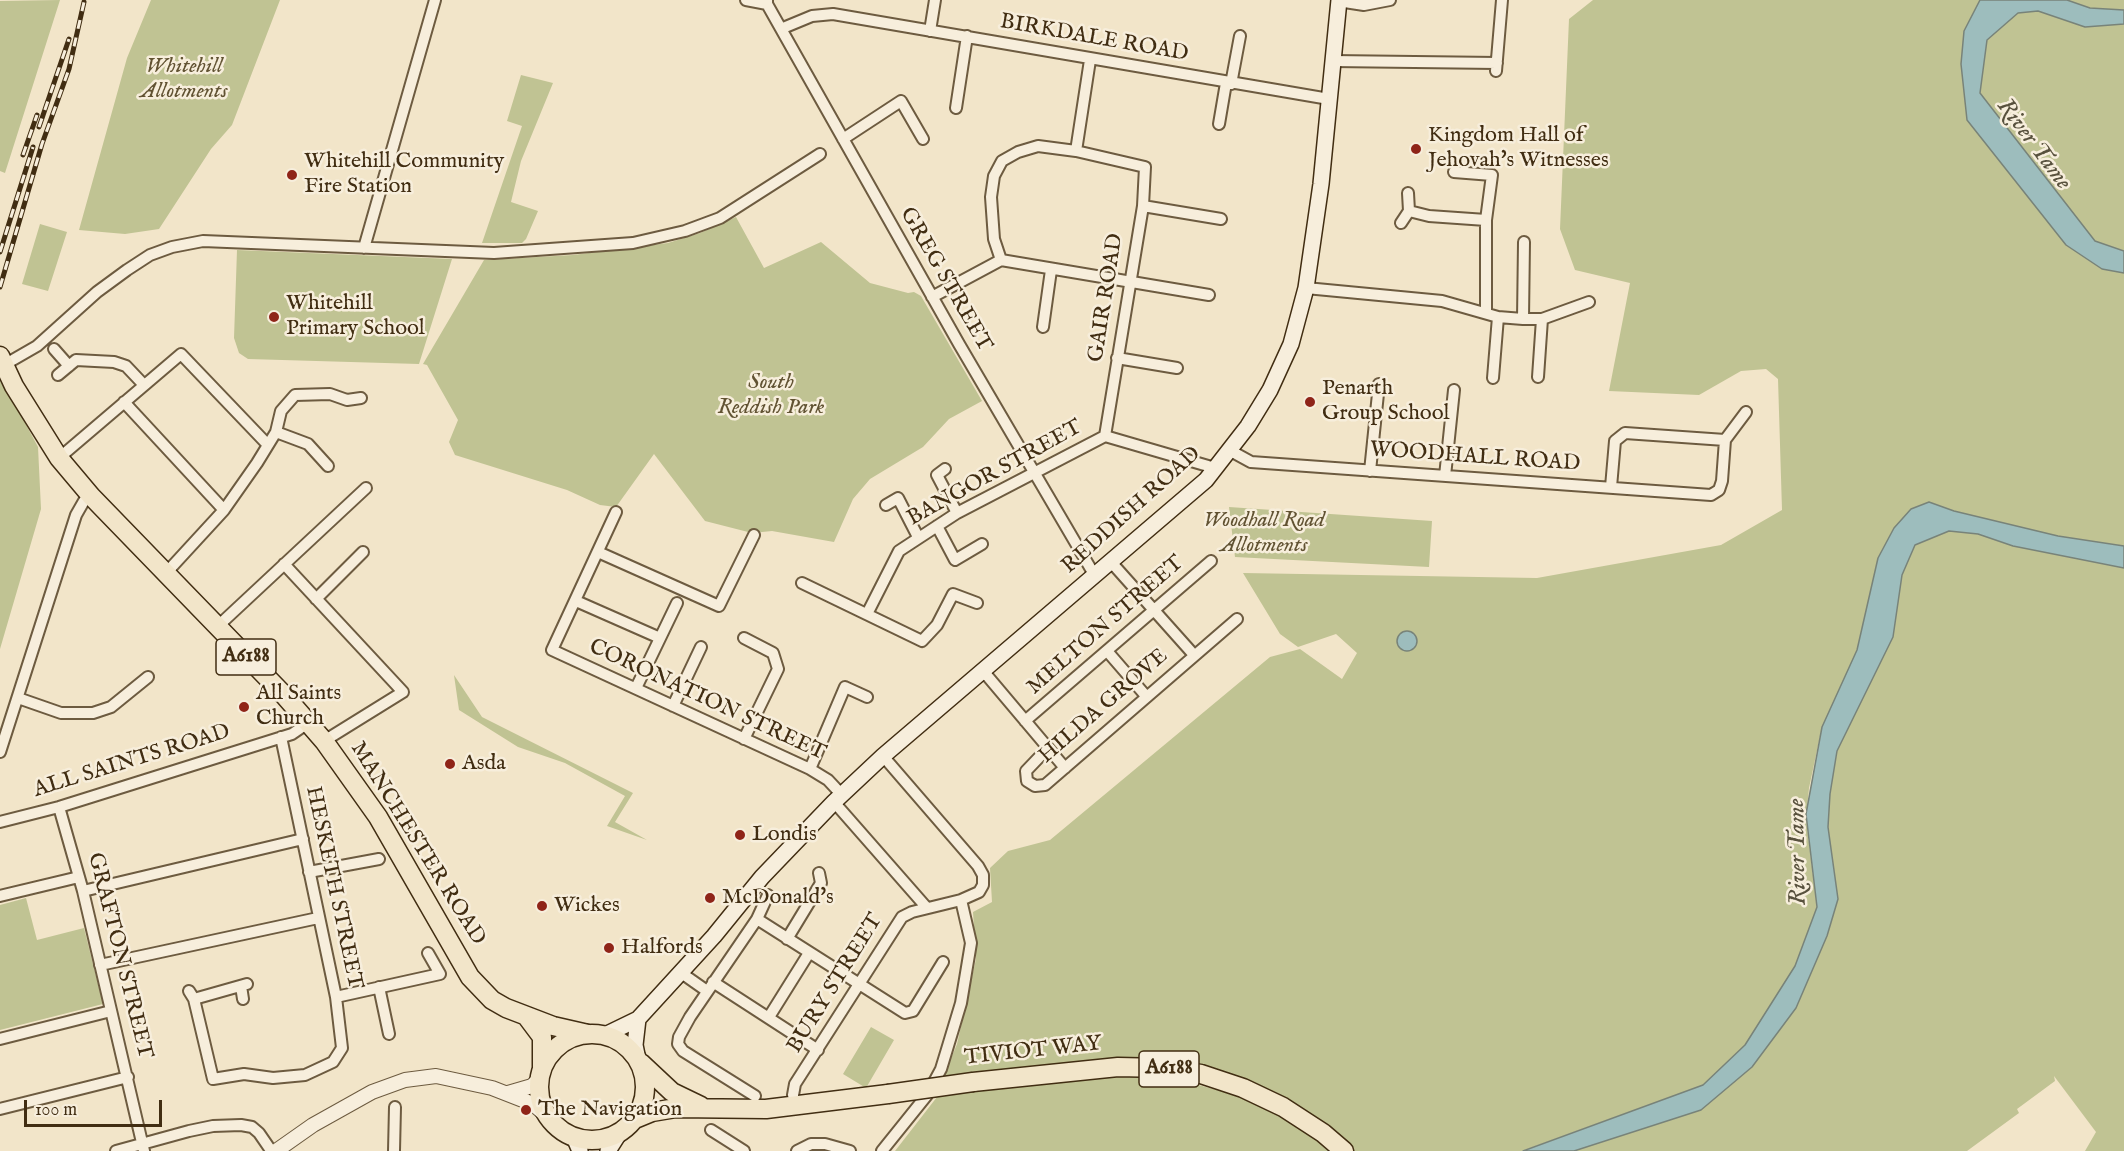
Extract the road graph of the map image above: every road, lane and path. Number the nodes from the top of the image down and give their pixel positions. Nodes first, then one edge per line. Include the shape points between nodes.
1 (435, 0) edge
2 (746, 0) edge
3 (935, 0) edge
4 (1390, 0) edge
5 (1502, 0) edge
6 (1338, 1) edge
7 (767, 2) edge
8 (1364, 2) edge
9 (783, 28) junction
10 (930, 31) junction
11 (966, 36) junction
12 (1240, 36) dead end
13 (1090, 60) junction
14 (1332, 61) junction
15 (1229, 83) junction
16 (1329, 99) junction
17 (957, 108) dead end
18 (1219, 124) dead end
19 (843, 139) junction
20 (923, 139) dead end
21 (1076, 151) junction
22 (820, 154) dead end
23 (1454, 172) dead end
24 (1408, 193) dead end
25 (1143, 206) junction
26 (1410, 211) junction
27 (1221, 219) dead end
28 (1486, 220) junction
29 (1401, 223) dead end
30 (1524, 242) dead end
31 (364, 248) junction
32 (1000, 260) junction
33 (1051, 270) junction
34 (1129, 282) junction
35 (1306, 288) junction
36 (1209, 295) dead end
37 (932, 297) junction
38 (1588, 302) dead end
39 (1486, 312) junction
40 (1498, 316) junction
41 (1523, 319) junction
42 (1542, 320) junction
43 (1043, 327) dead end
44 (54, 349) dead end
45 (1117, 358) junction
46 (2, 360) edge
47 (69, 366) junction
48 (1177, 368) dead end
49 (58, 375) dead end
50 (1538, 377) dead end
51 (1493, 378) dead end
52 (1379, 384) dead end
53 (144, 385) junction
54 (1454, 390) dead end
55 (361, 398) dead end
56 (124, 402) junction
57 (1746, 412) dead end
58 (276, 432) junction
59 (1105, 436) junction
60 (1725, 440) junction
61 (268, 445) junction
62 (1229, 450) junction
63 (58, 458) junction
64 (328, 466) dead end
65 (1215, 468) junction
66 (945, 469) dead end
67 (1370, 471) junction
68 (1034, 474) junction
69 (1445, 476) junction
70 (1611, 487) junction
71 (366, 488) dead end
72 (91, 496) junction
73 (886, 505) dead end
74 (224, 510) junction
75 (616, 512) dead end
76 (957, 513) junction
77 (937, 526) junction
78 (754, 535) dead end
79 (918, 537) junction
80 (982, 544) dead end
81 (363, 552) dead end
82 (598, 552) junction
83 (1211, 561) dead end
84 (1111, 562) junction
85 (284, 564) junction
86 (167, 572) junction
87 (1095, 576) junction
88 (802, 583) dead end
89 (316, 599) junction
90 (576, 601) junction
91 (677, 603) dead end
92 (977, 603) dead end
93 (1154, 610) junction
94 (867, 614) junction
95 (1237, 619) dead end
96 (217, 627) junction
97 (660, 638) junction
98 (744, 638) dead end
99 (701, 646) dead end
100 (1107, 651) junction
101 (1194, 655) junction
102 (984, 672) junction
103 (148, 677) dead end
104 (636, 688) junction
105 (1146, 696) junction
106 (867, 697) dead end
107 (18, 698) junction
108 (673, 706) junction
109 (1025, 721) junction
110 (308, 723) junction
111 (281, 737) junction
112 (744, 739) junction
113 (324, 741) junction
114 (1048, 748) junction
115 (0, 752) edge
116 (883, 756) junction
117 (1065, 768) junction
118 (810, 769) junction
119 (838, 799) junction
120 (59, 807) junction
121 (0, 822) edge
122 (303, 839) junction
123 (379, 859) dead end
124 (309, 872) junction
125 (819, 873) dead end
126 (79, 877) junction
127 (83, 891) junction
128 (768, 895) dead end
129 (0, 896) edge
130 (961, 900) junction
131 (927, 908) junction
132 (318, 918) junction
133 (757, 919) junction
134 (787, 939) junction
135 (428, 953) dead end
136 (809, 953) junction
137 (943, 962) dead end
138 (100, 965) junction
139 (680, 972) junction
140 (860, 984) junction
141 (379, 987) junction
142 (710, 987) junction
143 (336, 997) junction
144 (243, 999) dead end
145 (111, 1011) junction
146 (527, 1017) junction
147 (769, 1017) junction
148 (638, 1019) junction
149 (389, 1034) dead end
150 (596, 1034) junction
151 (0, 1039) edge
152 (818, 1050) junction
153 (639, 1061) junction
154 (541, 1073) junction
155 (128, 1077) junction
156 (508, 1094) junction
157 (793, 1095) dead end
158 (755, 1096) dead end
159 (395, 1107) dead end
160 (706, 1108) junction
161 (0, 1109) edge
162 (548, 1118) junction
163 (635, 1119) junction
164 (711, 1130) dead end
165 (620, 1132) junction
166 (577, 1144) edge
167 (144, 1148) edge
168 (273, 1150) edge
169 (116, 1151) edge
170 (394, 1151) edge
171 (608, 1151) edge
172 (744, 1151) edge
173 (797, 1151) edge
174 (850, 1151) edge
175 (882, 1151) edge
176 (1344, 1151) edge

1 - 31 street
2 - 7 street
3 - 10 street
4 - 8 street
5 - 14 street via 1497,67
6 - 8 street
6 - 14 main road, REDDISH ROAD
7 - 9 street, GREG STREET
9 - 10 street, BIRKDALE ROAD via 812,16 833,14
9 - 19 street, GREG STREET
10 - 11 street, BIRKDALE ROAD
11 - 13 street, BIRKDALE ROAD
11 - 17 street
12 - 15 street
13 - 15 street, BIRKDALE ROAD
13 - 21 street
14 - 16 main road, REDDISH ROAD
15 - 16 street, BIRKDALE ROAD
15 - 18 street
16 - 35 main road, REDDISH ROAD
19 - 20 street via 901,101
19 - 37 street, GREG STREET
21 - 25 street, GAIR ROAD via 1145,167
21 - 32 street via 1038,146 1002,161 994,176 991,196 994,239
22 - 31 street via 720,218 633,243 494,252
23 - 28 street via 1492,175
24 - 26 street
25 - 27 street
25 - 34 street, GAIR ROAD
26 - 28 street
26 - 29 street
28 - 39 street
30 - 41 street
31 - 46 street via 203,241 172,247 150,255 97,292 37,346
32 - 33 street
32 - 37 street
33 - 34 street
33 - 43 street
34 - 36 street
34 - 45 street, GAIR ROAD
35 - 39 street via 1442,301
35 - 62 main road, REDDISH ROAD via 1291,344 1270,390
37 - 68 street, GREG STREET
38 - 42 street
39 - 40 street
40 - 41 street
40 - 51 street
41 - 42 street
42 - 50 street
44 - 47 street
45 - 48 street
45 - 59 street, GAIR ROAD
46 - 63 main road, MANCHESTER ROAD / A6188
47 - 49 street
47 - 53 street via 79,360 117,362
52 - 67 street
53 - 56 street
53 - 61 street via 181,354
54 - 69 street
55 - 58 street via 347,400 330,394 295,396 280,411
56 - 63 street
56 - 74 street
57 - 60 street
58 - 61 street
58 - 64 street via 308,444
59 - 65 street, BANGOR STREET
59 - 68 street, BANGOR STREET
60 - 70 street via 1625,433 1615,441
60 - 70 street, WOODHALL ROAD via 1722,481 1719,490 1711,495
61 - 74 street
62 - 65 main road, REDDISH ROAD
62 - 67 street, WOODHALL ROAD via 1251,462
63 - 72 main road, MANCHESTER ROAD / A6188
65 - 84 main road, REDDISH ROAD
66 - 76 street via 936,475
67 - 69 street, WOODHALL ROAD
68 - 76 street, BANGOR STREET
68 - 87 street, GREG STREET
69 - 70 street, WOODHALL ROAD
71 - 85 street
72 - 86 main road, MANCHESTER ROAD / A6188
72 - 107 street via 76,515
73 - 79 street via 898,498
74 - 86 street
75 - 82 street
76 - 77 street, BANGOR STREET
77 - 79 street, BANGOR STREET
77 - 80 street via 955,560
78 - 82 street via 719,606
79 - 94 street, BANGOR STREET via 898,551
81 - 89 street
82 - 90 street
83 - 93 street, MELTON STREET
84 - 87 main road, REDDISH ROAD
84 - 93 street
85 - 89 street
85 - 96 street
86 - 96 main road, MANCHESTER ROAD / A6188
87 - 102 main road, REDDISH ROAD
88 - 94 street
89 - 113 street via 403,692
90 - 97 street
90 - 104 street, CORONATION STREET via 552,650
91 - 97 street
92 - 94 street via 953,594 937,626 922,641
93 - 100 street, MELTON STREET
93 - 101 street
95 - 101 street, HILDA GROVE
96 - 110 main road, MANCHESTER ROAD / A6188
97 - 104 street
98 - 112 street via 773,653 778,669
99 - 108 street
100 - 105 street
100 - 109 street, MELTON STREET
101 - 105 street, HILDA GROVE
102 - 109 street
102 - 116 main road, REDDISH ROAD
103 - 107 street via 111,707 93,713 61,713
104 - 108 street, CORONATION STREET
105 - 117 street, HILDA GROVE
106 - 118 street via 845,687
107 - 115 street
108 - 112 street, CORONATION STREET
109 - 114 street
110 - 111 street, ALL SAINTS ROAD
110 - 113 main road, MANCHESTER ROAD / A6188
111 - 120 street, ALL SAINTS ROAD
111 - 122 street, HESKETH STREET
112 - 118 street, CORONATION STREET
113 - 146 main road, MANCHESTER ROAD / A6188 via 381,822 470,977 496,1003
114 - 117 street
114 - 117 street, HILDA GROVE via 1026,771 1027,781 1035,786 1045,785
116 - 119 main road, REDDISH ROAD
116 - 130 street via 983,875 979,892
118 - 119 street, CORONATION STREET via 828,780
119 - 131 street, CORONATION STREET
119 - 139 main road, REDDISH ROAD via 762,877
120 - 121 street, ALL SAINTS ROAD
120 - 126 street, GRAFTON STREET
122 - 124 street, HESKETH STREET
122 - 127 street
123 - 124 street
124 - 132 street, HESKETH STREET
125 - 134 street via 821,883
126 - 127 street, GRAFTON STREET
126 - 129 street
127 - 138 street, GRAFTON STREET
128 - 133 street
130 - 131 street, BURY STREET
130 - 175 street via 970,943 961,1004 941,1069 916,1112
131 - 140 street, BURY STREET via 902,917
132 - 138 street
132 - 143 street, HESKETH STREET
133 - 134 street
133 - 142 street
134 - 136 street
135 - 141 street via 442,977
136 - 140 street
136 - 147 street
137 - 140 street via 913,1011 905,1012
138 - 145 street, GRAFTON STREET
139 - 142 street
139 - 148 main road, REDDISH ROAD
140 - 152 street, BURY STREET
141 - 143 street
141 - 149 street
142 - 147 street
142 - 158 street via 678,1044 683,1051
143 - 144 street, HESKETH STREET via 342,1048 333,1062 305,1075 273,1078 244,1074 213,1082 192,995 244,985
145 - 151 street
145 - 155 street, GRAFTON STREET
146 - 150 main road, MANCHESTER ROAD / A6188
146 - 154 main road via 542,1037
147 - 152 street
148 - 150 main road
148 - 153 main road via 635,1033
150 - 153 main road via 619,1041
150 - 154 main road via 560,1044
152 - 157 street, BURY STREET via 795,1084
153 - 160 main road, TIVIOT WAY / A6188 via 672,1092
153 - 163 main road via 645,1091
154 - 156 street via 532,1086
154 - 162 main road via 539,1092
155 - 161 street
155 - 167 street, GRAFTON STREET
156 - 162 street via 533,1104
156 - 168 street via 436,1076 405,1080 372,1092
159 - 170 street
160 - 163 main road, TIVIOT WAY / A6188 via 664,1110
160 - 176 main road, TIVIOT WAY / A6188, bridge via 766,1109 1118,1067 1163,1068 1201,1074 1243,1088 1283,1107
162 - 166 main road
163 - 165 main road
164 - 172 street
165 - 166 main road
165 - 171 main road
167 - 168 street via 213,1126 241,1125 252,1127
167 - 169 street
173 - 174 street via 818,1144

